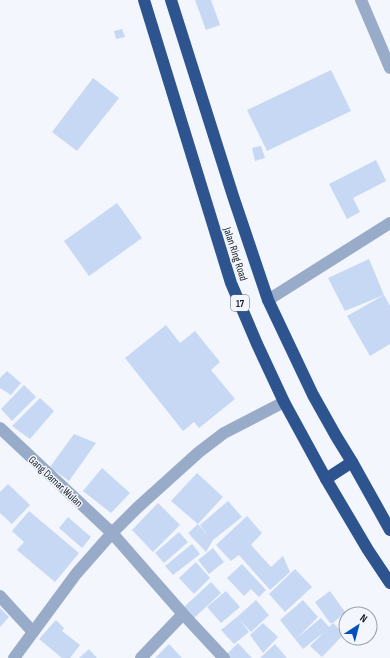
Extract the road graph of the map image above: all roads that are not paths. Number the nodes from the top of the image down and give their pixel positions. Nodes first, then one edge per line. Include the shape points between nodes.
1 (144, 0) edge
2 (171, 0) edge
3 (360, 0) edge
4 (390, 68) edge
5 (390, 223) edge
6 (268, 300) junction
7 (284, 402) junction
8 (0, 428) edge
9 (352, 462) junction
10 (326, 479) junction
11 (389, 524) edge
12 (112, 533) junction
13 (390, 583) edge
14 (0, 596) edge
15 (183, 614) junction
16 (33, 632) junction
17 (14, 658) edge
18 (141, 658) edge
19 (224, 658) edge

1 - 7 highway, Jalan Ring Road / 17 via 232,283
2 - 6 highway, Jalan Ring Road
3 - 4 street
5 - 6 street
6 - 9 highway, Jalan Ring Road via 313,395
7 - 10 highway, Jalan Ring Road / 17
7 - 12 street via 224,433 198,452
8 - 12 street, Gang Damar Wulan
9 - 10 highway
9 - 11 highway, Jalan Ring Road
10 - 13 highway, Jalan Ring Road / 17
12 - 15 street, Gang Damar Wulan
12 - 16 street via 76,574
14 - 16 street
15 - 18 street
15 - 19 street, Gang Damar Wulan
16 - 17 street

